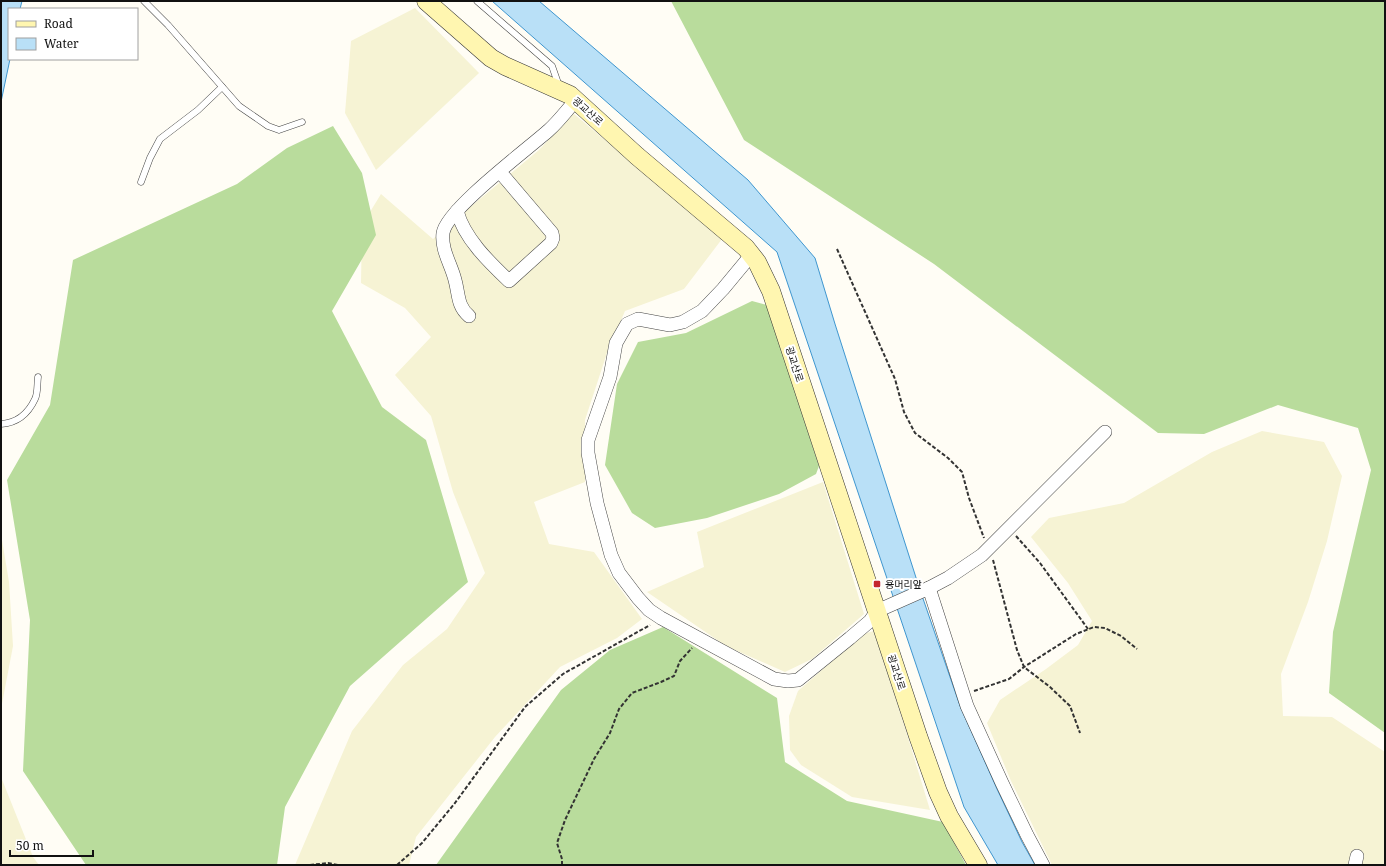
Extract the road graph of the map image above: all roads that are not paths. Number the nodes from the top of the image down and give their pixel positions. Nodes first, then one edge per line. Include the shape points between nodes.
1 (144, 1) edge
2 (426, 1) edge
3 (477, 1) edge
4 (222, 87) junction
5 (561, 91) junction
6 (576, 100) junction
7 (302, 122) dead end
8 (500, 172) junction
9 (141, 182) dead end
10 (458, 211) junction
11 (752, 254) junction
12 (469, 316) dead end
13 (38, 377) dead end
14 (1, 424) edge
15 (1105, 432) dead end
16 (927, 589) junction
17 (882, 608) junction
18 (978, 865) edge
19 (1043, 865) edge

1 - 4 lane
2 - 5 street, 광교산로 via 491,58
3 - 5 lane via 552,66
4 - 7 lane via 239,106 268,126 279,130
4 - 9 lane via 198,110 160,139
5 - 6 street, 광교산로
6 - 8 street via 550,129
6 - 11 street, 광교산로
8 - 10 street via 464,202
8 - 10 street via 552,233 554,238 551,243 509,281 487,260 470,237
10 - 12 street via 443,232 443,246 455,280 459,303
11 - 17 street, 광교산로 via 771,291
11 - 17 street via 702,311 683,322 670,325 638,319 627,324 616,343 610,377 588,440 597,503 611,555 619,573 650,610 774,679 798,680 870,621
13 - 14 lane via 35,399 22,417 10,424
15 - 16 street via 982,555
16 - 17 street
16 - 19 street via 954,661 963,695 1002,783
17 - 18 street, 광교산로 via 918,736 938,792

